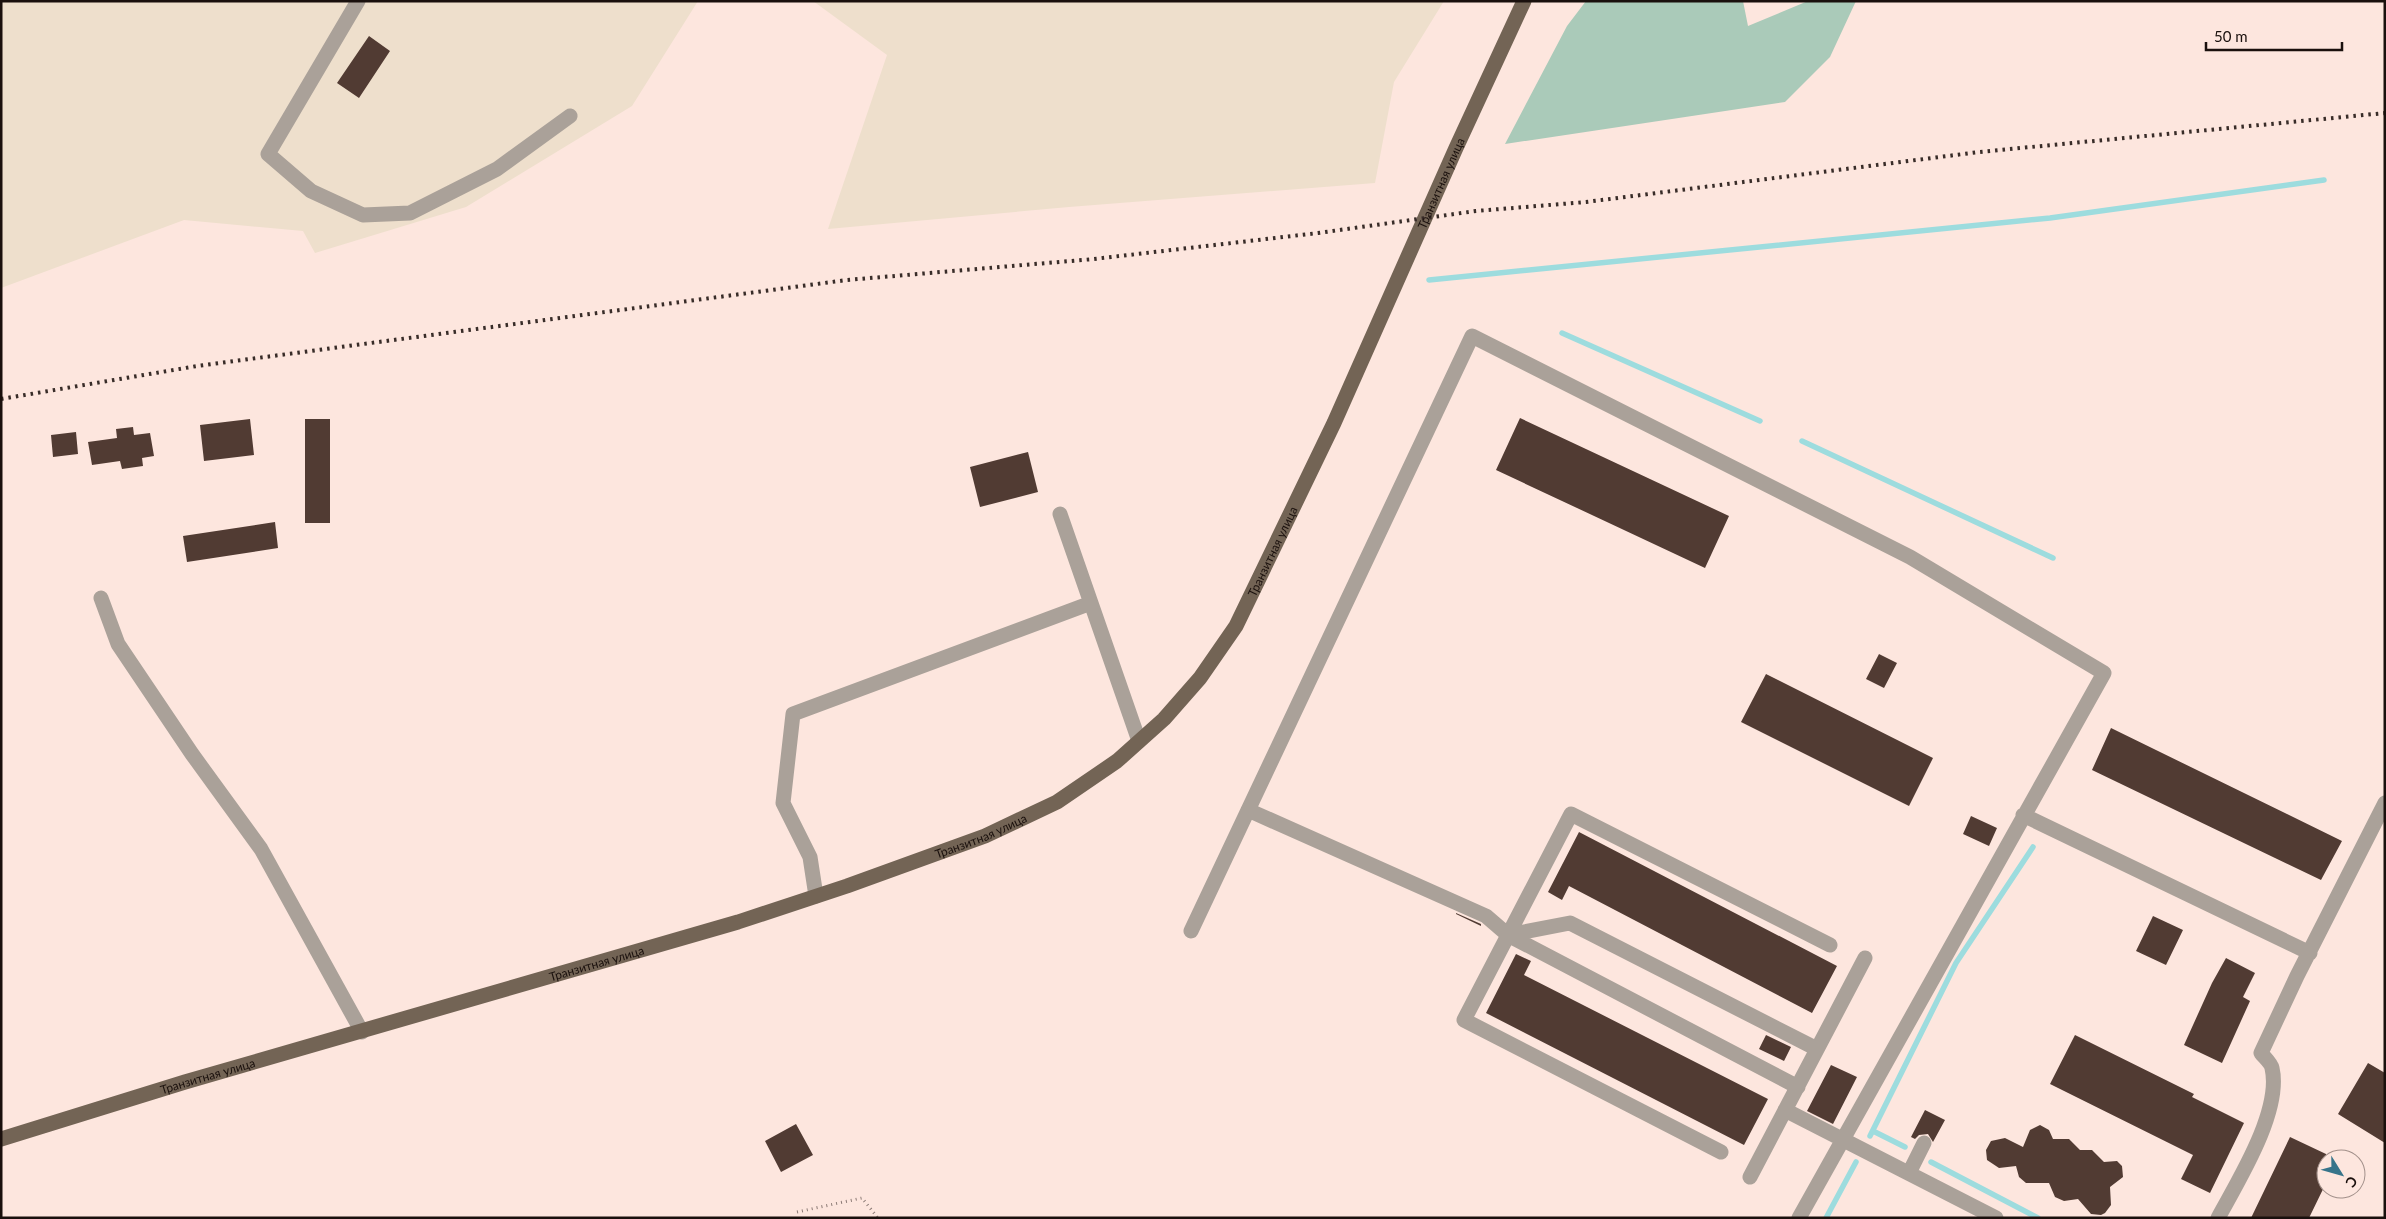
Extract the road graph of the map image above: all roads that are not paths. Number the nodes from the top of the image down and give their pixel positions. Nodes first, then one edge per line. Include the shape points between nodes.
1 (358, 1) edge
2 (1524, 1) edge
3 (570, 116) dead end
4 (1060, 514) dead end
5 (101, 598) dead end
6 (1091, 603) junction
7 (1139, 742) junction
8 (2385, 803) edge
9 (1248, 810) junction
10 (2023, 815) junction
11 (816, 896) junction
12 (1191, 931) dead end
13 (1508, 935) junction
14 (1830, 945) dead end
15 (2310, 954) junction
16 (1865, 958) dead end
17 (362, 1032) junction
18 (1817, 1049) junction
19 (1798, 1086) junction
20 (1785, 1110) junction
21 (1, 1139) edge
22 (1843, 1139) junction
23 (1924, 1143) dead end
24 (1721, 1152) dead end
25 (1909, 1172) junction
26 (1750, 1178) dead end
27 (1799, 1218) edge
28 (1996, 1218) edge
29 (2218, 1218) edge

1 - 3 lane via 268,154 311,191 363,215 410,213 497,169
2 - 7 main road, Транзитная улица via 1381,322 1236,626 1200,678
4 - 6 lane
5 - 17 lane via 118,644 261,849
6 - 7 lane
6 - 11 lane via 793,714 783,803 810,857
7 - 11 main road, Транзитная улица via 1117,761 1039,811 985,836
8 - 15 lane
9 - 10 lane via 1472,336 1910,557 2104,673
9 - 12 lane
9 - 13 lane via 1486,916
10 - 15 lane
10 - 22 lane
11 - 17 main road, Транзитная улица via 738,922
13 - 14 lane via 1571,814
13 - 18 lane via 1570,923
13 - 19 lane
13 - 24 lane via 1464,1020
15 - 29 lane via 2260,1053 2272,1067 2272,1105 2247,1165
16 - 18 lane
17 - 21 main road, Транзитная улица
18 - 19 lane
19 - 20 lane
20 - 22 lane
20 - 26 lane
22 - 25 lane
22 - 27 lane
23 - 25 lane
25 - 28 lane

